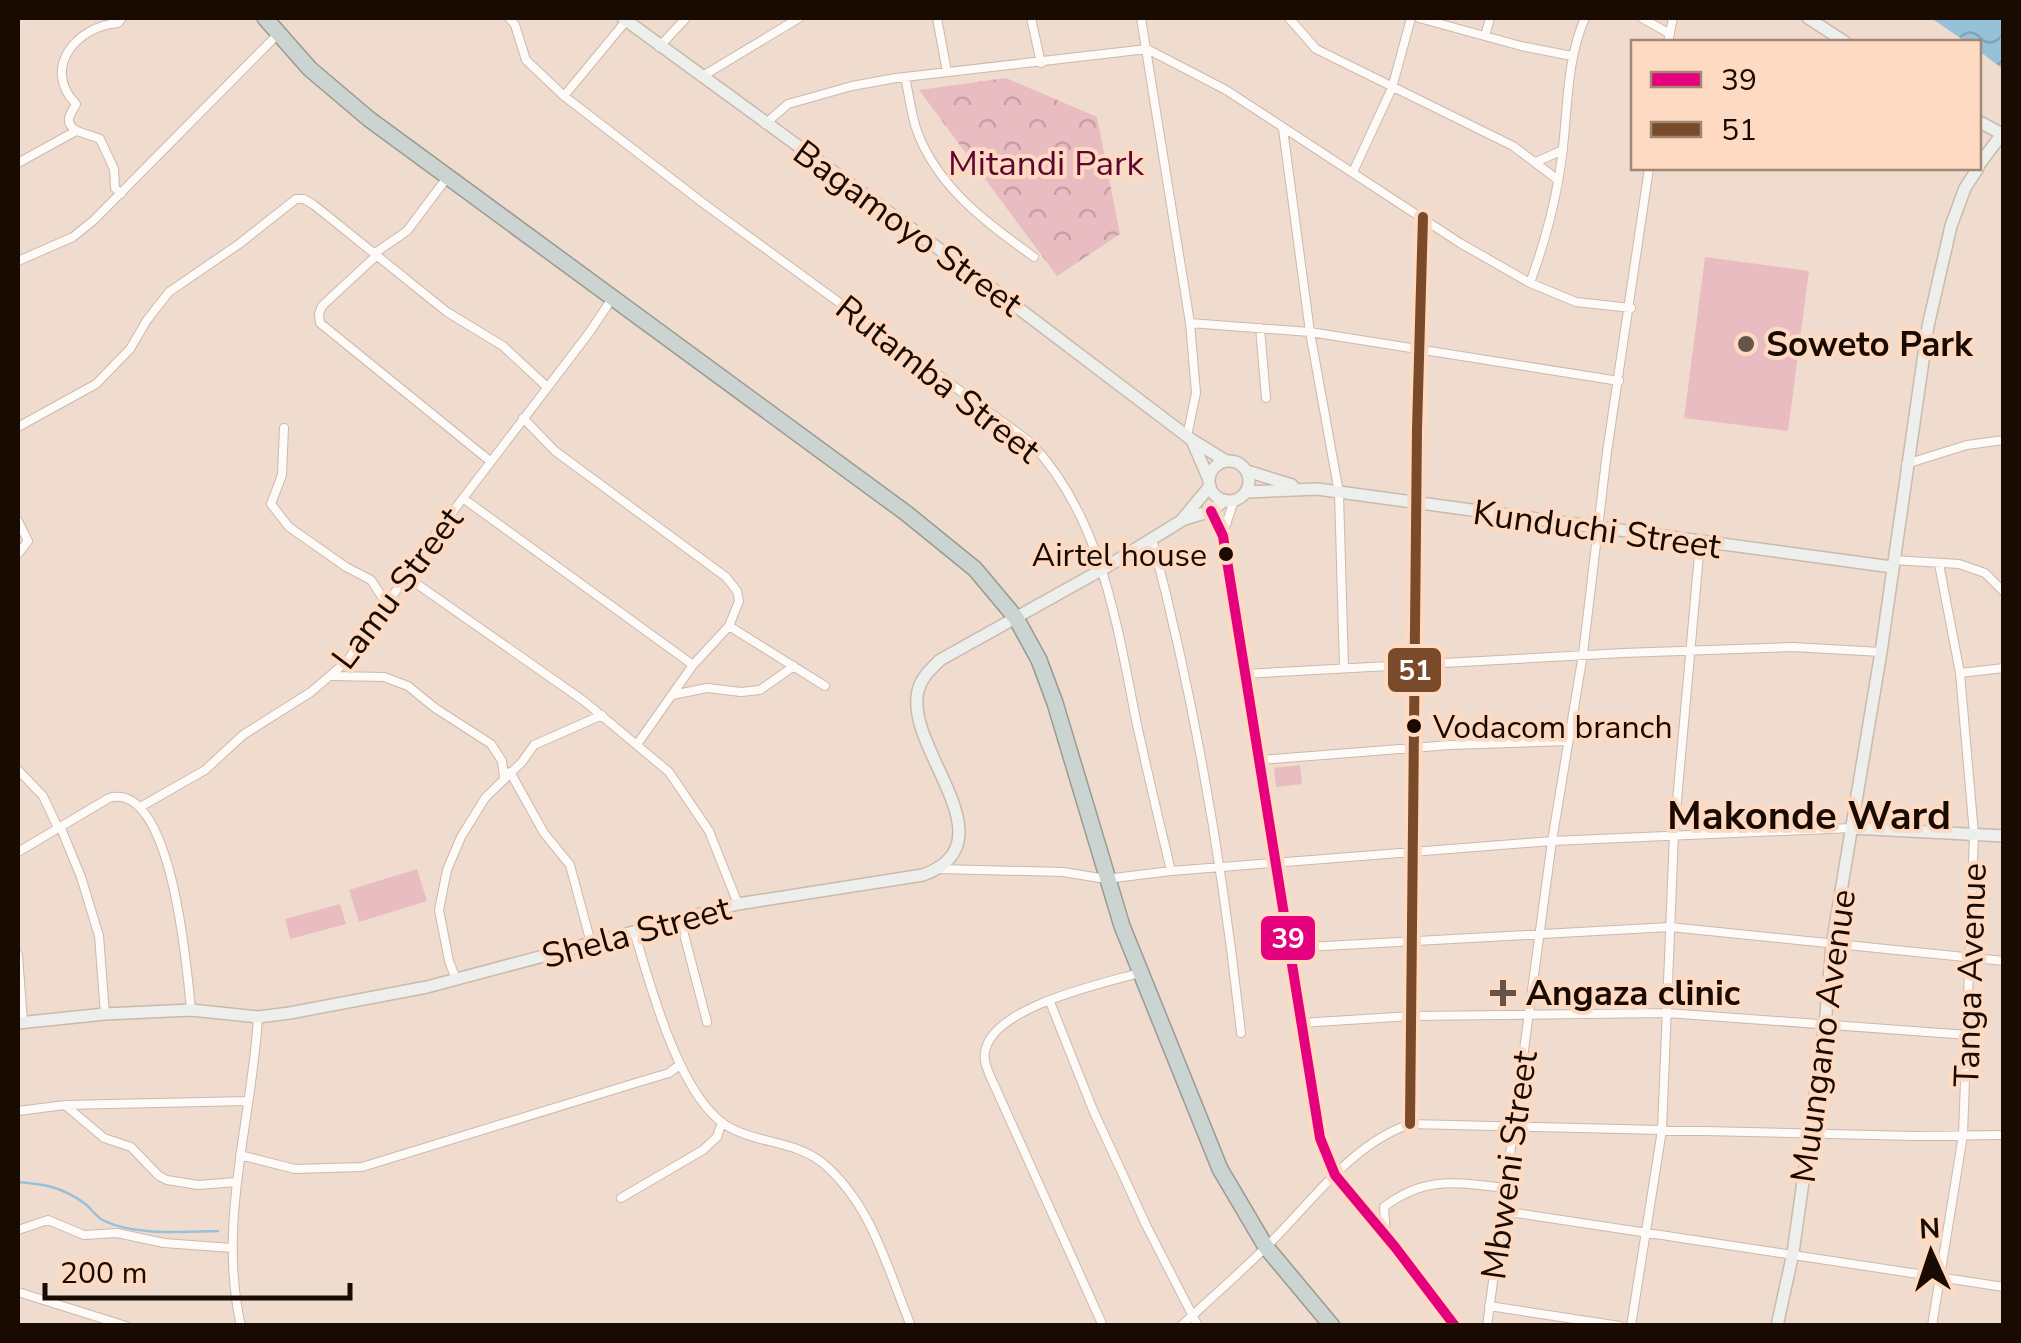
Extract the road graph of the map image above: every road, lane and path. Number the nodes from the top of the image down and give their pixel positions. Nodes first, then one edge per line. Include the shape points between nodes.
1 (122, 18) edge
2 (265, 18) edge
3 (508, 18) edge
4 (686, 18) edge
5 (799, 18) edge
6 (937, 18) edge
7 (1031, 18) edge
8 (1141, 18) edge
9 (1289, 18) edge
10 (1411, 18) edge
11 (1419, 18) edge
12 (1490, 18) edge
13 (1585, 18) edge
14 (1642, 18) edge
15 (1673, 18) edge
16 (1808, 18) edge
17 (624, 19) edge
18 (277, 35) junction
19 (1485, 36) junction
20 (1669, 38) edge
21 (1841, 40) edge
22 (659, 46) junction
23 (1147, 49) junction
24 (1572, 56) junction
25 (1041, 63) junction
26 (947, 72) junction
27 (905, 76) junction
28 (701, 77) junction
29 (1392, 88) junction
30 (564, 96) junction
31 (1981, 123) edge
32 (765, 124) junction
33 (1283, 129) junction
34 (76, 131) junction
35 (2003, 135) edge
36 (1563, 150) junction
37 (1536, 162) junction
38 (18, 163) edge
39 (1981, 163) edge
40 (1649, 170) edge
41 (1976, 170) edge
42 (1353, 172) junction
43 (446, 178) junction
44 (1558, 180) junction
45 (120, 194) junction
46 (1423, 217) junction
47 (376, 254) junction
48 (1034, 257) dead end
49 (18, 261) edge
50 (1530, 284) junction
51 (613, 297) junction
52 (1631, 308) junction
53 (1190, 323) junction
54 (1260, 328) junction
55 (1310, 332) junction
56 (1420, 350) junction
57 (1619, 382) junction
58 (547, 388) junction
59 (1266, 398) dead end
60 (524, 418) junction
61 (18, 427) edge
62 (284, 428) dead end
63 (1189, 438) junction
64 (2004, 440) edge
65 (1226, 460) junction
66 (490, 461) junction
67 (1906, 464) junction
68 (1247, 471) junction
69 (1209, 483) junction
70 (1301, 488) junction
71 (1246, 492) junction
72 (1339, 492) junction
73 (464, 498) junction
74 (1230, 500) junction
75 (1418, 503) junction
76 (1211, 511) junction
77 (1181, 520) junction
78 (18, 521) edge
79 (1597, 528) junction
80 (1223, 536) junction
81 (1152, 539) junction
82 (1700, 544) junction
83 (18, 554) edge
84 (1893, 564) junction
85 (1940, 564) junction
86 (1103, 569) junction
87 (407, 576) junction
88 (2004, 592) edge
89 (388, 606) junction
90 (1016, 618) junction
91 (729, 626) junction
92 (1690, 652) junction
93 (1881, 652) junction
94 (1582, 654) junction
95 (1416, 664) junction
96 (693, 666) junction
97 (794, 666) junction
98 (1344, 668) junction
99 (2004, 668) edge
100 (1960, 673) junction
101 (1245, 674) junction
102 (333, 676) junction
103 (825, 686) dead end
104 (672, 696) junction
105 (602, 715) junction
106 (1568, 741) junction
107 (638, 743) junction
108 (1414, 747) junction
109 (1260, 760) junction
110 (18, 770) edge
111 (507, 774) junction
112 (142, 806) junction
113 (59, 827) junction
114 (1852, 828) junction
115 (1674, 834) junction
116 (1974, 834) junction
117 (2004, 836) edge
118 (1552, 841) junction
119 (18, 852) edge
120 (1414, 853) junction
121 (1274, 864) junction
122 (1221, 867) junction
123 (938, 870) junction
124 (1171, 871) junction
125 (1106, 880) junction
126 (738, 904) junction
127 (680, 919) junction
128 (1670, 927) junction
129 (634, 931) junction
130 (1540, 934) junction
131 (1413, 939) junction
132 (592, 942) junction
133 (1832, 945) junction
134 (1288, 948) junction
135 (18, 956) edge
136 (1971, 958) junction
137 (2004, 961) edge
138 (1139, 974) junction
139 (456, 979) junction
140 (1050, 1002) junction
141 (191, 1010) junction
142 (1530, 1013) junction
143 (1667, 1013) junction
144 (105, 1014) junction
145 (1411, 1016) junction
146 (258, 1017) junction
147 (707, 1022) dead end
148 (20, 1023) edge
149 (1301, 1023) junction
150 (1825, 1025) junction
151 (1240, 1033) dead end
152 (1968, 1035) junction
153 (678, 1066) junction
154 (248, 1100) junction
155 (65, 1104) junction
156 (18, 1111) edge
157 (722, 1122) junction
158 (1410, 1124) junction
159 (1516, 1126) junction
160 (1662, 1130) junction
161 (1810, 1133) junction
162 (1964, 1135) junction
163 (2004, 1135) edge
164 (240, 1155) junction
165 (1335, 1175) junction
166 (236, 1182) junction
167 (1506, 1188) junction
168 (621, 1198) dead end
169 (1503, 1211) junction
170 (18, 1230) edge
171 (1646, 1232) junction
172 (1386, 1236) junction
173 (232, 1244) junction
174 (1266, 1248) junction
175 (1793, 1253) junction
176 (1942, 1277) junction
177 (2004, 1286) edge
178 (18, 1292) edge
179 (1489, 1306) junction
180 (1191, 1316) junction
181 (238, 1323) edge
182 (126, 1326) edge
183 (911, 1326) edge
184 (1104, 1326) edge
185 (1181, 1326) edge
186 (1198, 1326) edge
187 (1332, 1326) edge
188 (1455, 1326) edge
189 (1487, 1326) edge
190 (1620, 1326) edge
191 (1631, 1326) edge
192 (1777, 1326) edge
193 (1932, 1326) edge

1 - 34 street via 76,43 64,60 60,81 76,104 70,122
2 - 18 highway
3 - 30 street, Rutamba Street via 526,60
4 - 22 street
5 - 28 street
6 - 26 street
7 - 25 street
8 - 23 street
9 - 29 street via 1316,49
10 - 29 street
11 - 19 street
12 - 19 street
13 - 24 street
14 - 20 street
15 - 20 street
16 - 21 main road
17 - 22 main road, Bagamoyo Street
17 - 30 street
18 - 43 highway via 333,90
18 - 45 street
19 - 24 street
22 - 28 main road, Bagamoyo Street
23 - 25 street
23 - 33 street via 1191,69
23 - 53 street
24 - 36 street
25 - 26 street
26 - 27 street
27 - 32 street via 814,94 788,104
27 - 48 street via 916,129 938,171 980,218
28 - 32 main road, Bagamoyo Street
29 - 37 street
29 - 42 street
30 - 86 street, Rutamba Street via 1030,442 1062,485
31 - 35 main road
32 - 63 main road, Bagamoyo Street
33 - 42 street
33 - 55 street
34 - 38 street
34 - 45 street via 100,139
35 - 39 main road, Muungano Avenue
36 - 37 street
36 - 44 street
37 - 44 street
40 - 52 street, Mbweni Street
41 - 67 main road, Muungano Avenue via 1936,281
42 - 46 street
43 - 47 street via 406,232
43 - 51 highway
44 - 50 street
45 - 49 street via 73,236
46 - 50 street
46 - 56 street
47 - 58 street via 447,312 503,346
47 - 61 street via 314,205 296,199 170,292 96,384
47 - 66 street via 322,306 320,324
50 - 52 street via 1564,299
51 - 58 street, Lamu Street
51 - 90 highway via 948,546
52 - 57 street, Mbweni Street
53 - 54 street
53 - 63 street via 1196,392
54 - 55 street
54 - 59 street
55 - 56 street
55 - 72 street
56 - 57 street
56 - 75 street
57 - 79 street, Mbweni Street
58 - 60 street, Lamu Street
60 - 66 street, Lamu Street
60 - 91 street via 555,451 726,577 739,601
62 - 89 street via 275,513 371,580
63 - 65 main road, Bagamoyo Street
63 - 69 main road
64 - 67 street
65 - 68 main road
65 - 69 main road via 1212,470
66 - 73 street, Lamu Street
67 - 84 main road, Muungano Avenue
68 - 70 main road
68 - 71 main road
69 - 74 main road via 1214,494
69 - 77 main road
70 - 71 main road
70 - 72 main road, Kunduchi Street
71 - 74 main road
72 - 75 main road, Kunduchi Street
72 - 98 street
73 - 87 street, Lamu Street
73 - 96 street
74 - 76 main road
74 - 80 street
75 - 79 main road, Kunduchi Street
75 - 95 street
76 - 77 main road
76 - 80 street
77 - 81 main road
78 - 83 street via 28,541
79 - 82 main road, Kunduchi Street
79 - 94 street, Mbweni Street
80 - 101 street
81 - 86 main road
81 - 122 street
82 - 84 main road, Kunduchi Street
82 - 92 street
84 - 85 street, Kunduchi Street
84 - 93 main road, Muungano Avenue
85 - 88 street, Kunduchi Street via 1985,573
85 - 100 street, Tanga Avenue
86 - 90 main road
86 - 124 street, Rutamba Street
87 - 89 street, Lamu Street
87 - 105 street
89 - 102 street, Lamu Street
90 - 123 main road via 940,660 919,688 922,732 959,828 952,856
90 - 125 highway via 1055,703
91 - 96 street
91 - 97 street
92 - 93 street
92 - 94 street
92 - 115 street
93 - 114 main road, Muungano Avenue
94 - 95 street
94 - 106 street, Mbweni Street
95 - 98 street
95 - 108 street
96 - 104 street
97 - 103 street
97 - 104 street via 760,690 707,688
98 - 101 street
99 - 100 street
100 - 116 street, Tanga Avenue
101 - 109 street
102 - 111 street via 408,686 491,744
102 - 112 street, Lamu Street via 243,735 205,770
104 - 107 street
105 - 107 street
105 - 111 street via 538,742
106 - 108 street
106 - 118 street, Mbweni Street
107 - 126 street via 690,799
108 - 109 street
108 - 120 street
109 - 121 street
110 - 113 street via 43,796
111 - 132 street via 570,864
111 - 139 street via 461,837 442,890 442,933
112 - 113 street, Lamu Street via 116,796
112 - 141 street via 160,840 175,896
113 - 119 street, Lamu Street
113 - 144 street via 99,936
114 - 115 street
114 - 116 main road
114 - 133 main road, Muungano Avenue
115 - 118 street
115 - 128 street
116 - 117 main road
116 - 136 street, Tanga Avenue
118 - 120 street
118 - 130 street, Mbweni Street
120 - 121 street
120 - 131 street
121 - 122 street
121 - 134 street
122 - 124 street
122 - 151 street
123 - 125 street via 1063,872
123 - 126 main road, Shela Street
124 - 125 street
125 - 138 highway
126 - 127 main road, Shela Street
127 - 129 main road, Shela Street
127 - 147 street
128 - 130 street
128 - 133 street
128 - 143 street
129 - 132 main road, Shela Street
129 - 153 street
130 - 131 street
130 - 142 street, Mbweni Street
131 - 134 street
131 - 145 street
132 - 139 main road, Shela Street
133 - 136 street
133 - 150 main road, Muungano Avenue
134 - 149 street
135 - 148 street
136 - 137 street
136 - 152 street, Tanga Avenue
138 - 140 street
138 - 174 highway via 1220,1168
139 - 146 main road, Shela Street
140 - 180 street via 1093,1110
140 - 184 street via 1014,1016 986,1044 984,1055
141 - 144 main road, Shela Street
141 - 146 main road, Shela Street
142 - 143 street
142 - 145 street
142 - 159 street, Mbweni Street
143 - 150 street
143 - 160 street
144 - 148 main road, Shela Street
145 - 149 street
145 - 158 street
146 - 154 street
149 - 165 street via 1318,1127
150 - 152 street
150 - 161 main road, Muungano Avenue
152 - 162 street, Tanga Avenue
153 - 157 street
153 - 164 street via 362,1168 296,1168
154 - 155 street
154 - 164 street
155 - 156 street
155 - 166 street via 167,1180
157 - 168 street via 703,1150
157 - 183 street via 794,1148 832,1174 876,1236
158 - 159 street
158 - 165 street via 1380,1138
159 - 160 street
159 - 167 street, Mbweni Street
160 - 161 street
160 - 171 street
161 - 162 street
161 - 175 main road, Muungano Avenue
162 - 163 street
162 - 176 street, Tanga Avenue
164 - 166 street
165 - 172 street
165 - 174 street
166 - 173 street
167 - 169 street, Mbweni Street
167 - 172 street via 1436,1183 1409,1190 1384,1207
169 - 171 street
169 - 179 street, Mbweni Street
170 - 173 street via 48,1220 84,1235
171 - 175 street
171 - 191 street
172 - 188 street
173 - 181 street
174 - 180 street
174 - 187 highway
175 - 176 street
175 - 192 main road, Muungano Avenue
176 - 177 street
176 - 193 street, Tanga Avenue
178 - 182 street
179 - 189 street, Mbweni Street
179 - 190 street
180 - 185 street
180 - 186 street

